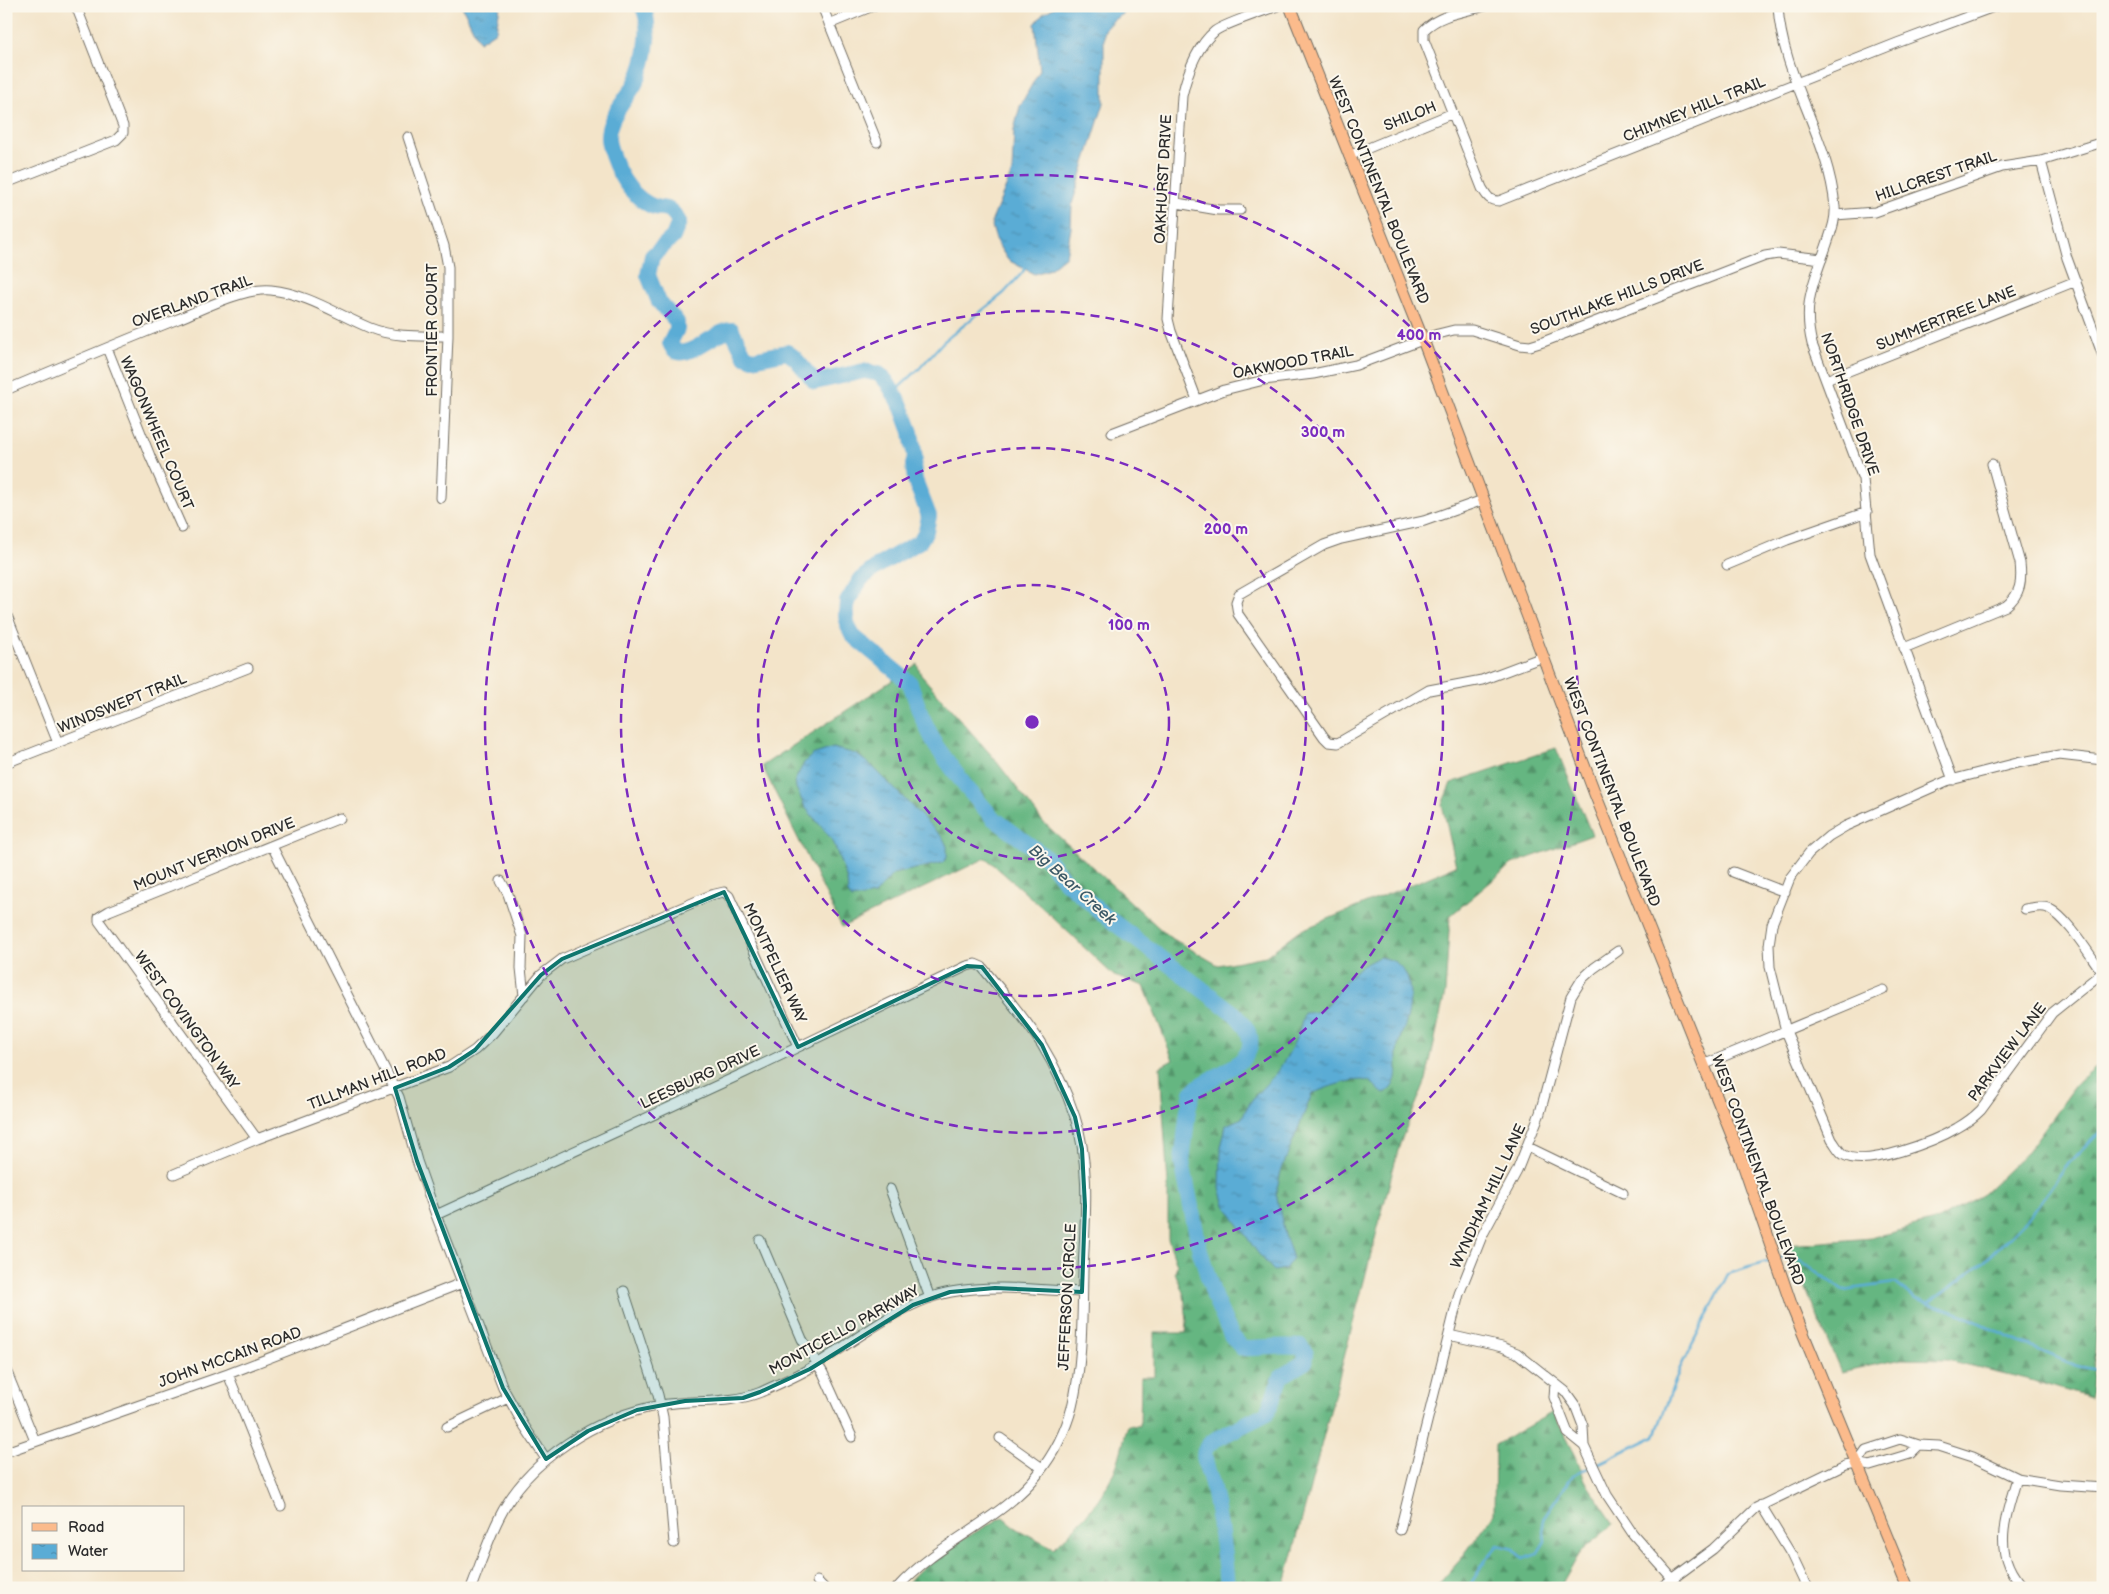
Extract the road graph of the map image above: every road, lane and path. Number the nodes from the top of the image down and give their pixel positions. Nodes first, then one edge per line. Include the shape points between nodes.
1 (76, 6) edge
2 (822, 6) edge
3 (873, 6) edge
4 (1277, 6) edge
5 (1290, 6) edge
6 (1485, 6) edge
7 (1778, 6) edge
8 (1996, 6) edge
9 (829, 24) junction
10 (1796, 83) junction
11 (1453, 114) junction
12 (408, 137) dead end
13 (877, 142) dead end
14 (2103, 142) edge
15 (1349, 156) junction
16 (2041, 160) junction
17 (6, 183) edge
18 (1177, 203) junction
19 (1240, 210) dead end
20 (1835, 215) junction
21 (1822, 259) junction
22 (2076, 280) junction
23 (448, 336) junction
24 (1423, 340) junction
25 (107, 348) junction
26 (2103, 356) edge
27 (1826, 380) junction
28 (6, 390) edge
29 (1197, 400) junction
30 (1112, 433) dead end
31 (1992, 464) dead end
32 (441, 498) dead end
33 (1483, 500) junction
34 (1867, 512) junction
35 (182, 528) dead end
36 (1728, 565) dead end
37 (6, 613) edge
38 (1904, 648) junction
39 (1543, 657) junction
40 (248, 668) dead end
41 (58, 743) junction
42 (2103, 760) edge
43 (6, 763) edge
44 (1953, 780) junction
45 (340, 818) dead end
46 (272, 846) junction
47 (1733, 872) dead end
48 (501, 881) dead end
49 (724, 892) joint
50 (1785, 892) junction
51 (2025, 909) dead end
52 (99, 917) joint
53 (1618, 951) dead end
54 (975, 964) joint
55 (2102, 972) edge
56 (1883, 990) dead end
57 (524, 996) junction
58 (1786, 1031) junction
59 (798, 1047) junction
60 (1704, 1065) junction
61 (395, 1088) junction
62 (257, 1139) junction
63 (1528, 1147) junction
64 (174, 1174) dead end
65 (890, 1189) dead end
66 (1623, 1193) dead end
67 (436, 1215) junction
68 (760, 1240) dead end
69 (462, 1283) junction
70 (624, 1291) dead end
71 (1082, 1292) junction
72 (930, 1298) junction
73 (1449, 1335) junction
74 (817, 1364) junction
75 (6, 1370) edge
76 (228, 1374) junction
77 (1555, 1384) junction
78 (508, 1398) junction
79 (660, 1405) junction
80 (447, 1427) dead end
81 (852, 1437) dead end
82 (1000, 1438) dead end
83 (35, 1441) junction
84 (1918, 1445) junction
85 (1584, 1446) junction
86 (6, 1452) edge
87 (546, 1458) junction
88 (1857, 1463) junction
89 (1042, 1468) junction
90 (2018, 1478) junction
91 (2103, 1488) edge
92 (1761, 1505) junction
93 (281, 1506) dead end
94 (1400, 1530) dead end
95 (674, 1543) dead end
96 (1672, 1578) junction
97 (470, 1588) edge
98 (897, 1588) edge
99 (1660, 1588) edge
100 (1807, 1588) edge
101 (1908, 1588) edge
102 (2024, 1588) edge

1 - 17 street via 123,132 116,140
2 - 9 street
3 - 9 street
4 - 18 street, OAKHURST DRIVE via 1216,30 1187,74 1182,96
5 - 15 main road, WEST CONTINENTAL BOULEVARD
6 - 11 street via 1441,18 1424,30 1424,40
7 - 10 street, NORTHRIDGE DRIVE via 1784,49
8 - 10 street, CHIMNEY HILL TRAIL
9 - 13 street
10 - 11 street, CHIMNEY HILL TRAIL via 1499,201 1488,199 1482,188
10 - 20 street, NORTHRIDGE DRIVE via 1826,162
11 - 15 street, SHILOH
12 - 23 street, FRONTIER COURT via 444,246 448,267
14 - 16 street, HILLCREST TRAIL
15 - 24 main road, WEST CONTINENTAL BOULEVARD
16 - 20 street, HILLCREST TRAIL via 2002,166 1875,212
16 - 22 street via 2056,221
18 - 19 street
18 - 29 street, OAKHURST DRIVE via 1168,319
20 - 21 street, NORTHRIDGE DRIVE
21 - 24 street, SOUTHLAKE HILLS DRIVE via 1778,254 1765,256 1530,346 1472,330 1454,330
21 - 27 street, NORTHRIDGE DRIVE via 1809,294 1807,313 1812,344
22 - 26 street
22 - 27 street, SUMMERTREE LANE
23 - 25 street, OVERLAND TRAIL via 382,332 305,298 260,290
23 - 32 street, FRONTIER COURT
24 - 29 street, OAKWOOD TRAIL via 1356,365 1264,380
24 - 33 main road, WEST CONTINENTAL BOULEVARD
25 - 28 street, OVERLAND TRAIL
25 - 35 street, WAGONWHEEL COURT
27 - 34 street, NORTHRIDGE DRIVE via 1863,479
29 - 30 street, OAKWOOD TRAIL
31 - 38 street via 2020,563 2022,577 2018,592 2006,606
33 - 39 main road, WEST CONTINENTAL BOULEVARD
33 - 39 street via 1424,521 1340,539 1312,550 1239,594 1236,602 1238,614 1324,737 1333,743 1429,690 1482,680
34 - 36 street
34 - 38 street, NORTHRIDGE DRIVE via 1870,554
37 - 41 street
38 - 44 street, NORTHRIDGE DRIVE
39 - 60 main road, WEST CONTINENTAL BOULEVARD
40 - 41 street, WINDSWEPT TRAIL
41 - 43 street, WINDSWEPT TRAIL
42 - 44 street via 2060,755
44 - 50 street via 1829,836 1798,866
45 - 46 street, MOUNT VERNON DRIVE
46 - 52 street, MOUNT VERNON DRIVE
46 - 61 street
47 - 50 street
48 - 57 street via 522,936
49 - 57 street, TILLMAN HILL ROAD via 711,894 562,959 541,974
49 - 59 street, MONTPELIER WAY
50 - 58 street via 1772,924 1769,945 1770,967
51 - 55 street via 2041,906 2065,922
52 - 62 street, WEST COVINGTON WAY via 98,922
53 - 63 street, WYNDHAM HILL LANE via 1582,979 1571,997
54 - 59 street, LEESBURG DRIVE
54 - 71 street, JEFFERSON CIRCLE via 982,966 1042,1045 1075,1117 1082,1149 1085,1206
55 - 58 street, PARKVIEW LANE via 2052,1014 1982,1110 1969,1121 1937,1139 1869,1158 1841,1154 1832,1140
56 - 58 street
57 - 61 street, TILLMAN HILL ROAD via 475,1050 449,1067
58 - 60 street
59 - 67 street, LEESBURG DRIVE
60 - 88 main road, WEST CONTINENTAL BOULEVARD via 1788,1294
61 - 62 street, TILLMAN HILL ROAD
61 - 67 street
62 - 64 street, TILLMAN HILL ROAD
63 - 66 street
63 - 73 street, WYNDHAM HILL LANE via 1469,1264
65 - 72 street
67 - 69 street
68 - 74 street via 802,1339
69 - 76 street, JOHN MCCAIN ROAD
69 - 78 street
70 - 79 street
71 - 72 street, MONTICELLO PARKWAY via 995,1288 950,1292
71 - 89 street, JEFFERSON CIRCLE via 1081,1342 1072,1406 1065,1428
72 - 74 street, MONTICELLO PARKWAY via 862,1333
73 - 77 street via 1517,1353
73 - 94 street, WYNDHAM HILL LANE
74 - 79 street, MONTICELLO PARKWAY via 743,1398
74 - 81 street
75 - 83 street
76 - 83 street, JOHN MCCAIN ROAD
76 - 93 street
77 - 85 street via 1566,1391 1575,1405 1583,1426
77 - 85 street via 1554,1396 1568,1433
78 - 80 street
78 - 87 street
79 - 87 street, MONTICELLO PARKWAY via 637,1410 588,1431
79 - 95 street
82 - 89 street
83 - 86 street, JOHN MCCAIN ROAD
84 - 88 street via 1910,1454 1870,1466
84 - 88 street via 1900,1439 1885,1443 1866,1450
84 - 90 street via 1939,1446 1973,1457
85 - 96 street via 1607,1495 1633,1534
87 - 97 street, MONTICELLO PARKWAY via 511,1498
88 - 92 street via 1845,1465
88 - 101 main road, WEST CONTINENTAL BOULEVARD
89 - 98 street, JEFFERSON CIRCLE via 1022,1491 912,1572
90 - 91 street
90 - 102 street via 2003,1526 2003,1541 2011,1570
92 - 96 street via 1714,1549
92 - 100 street via 1792,1554
96 - 99 street

